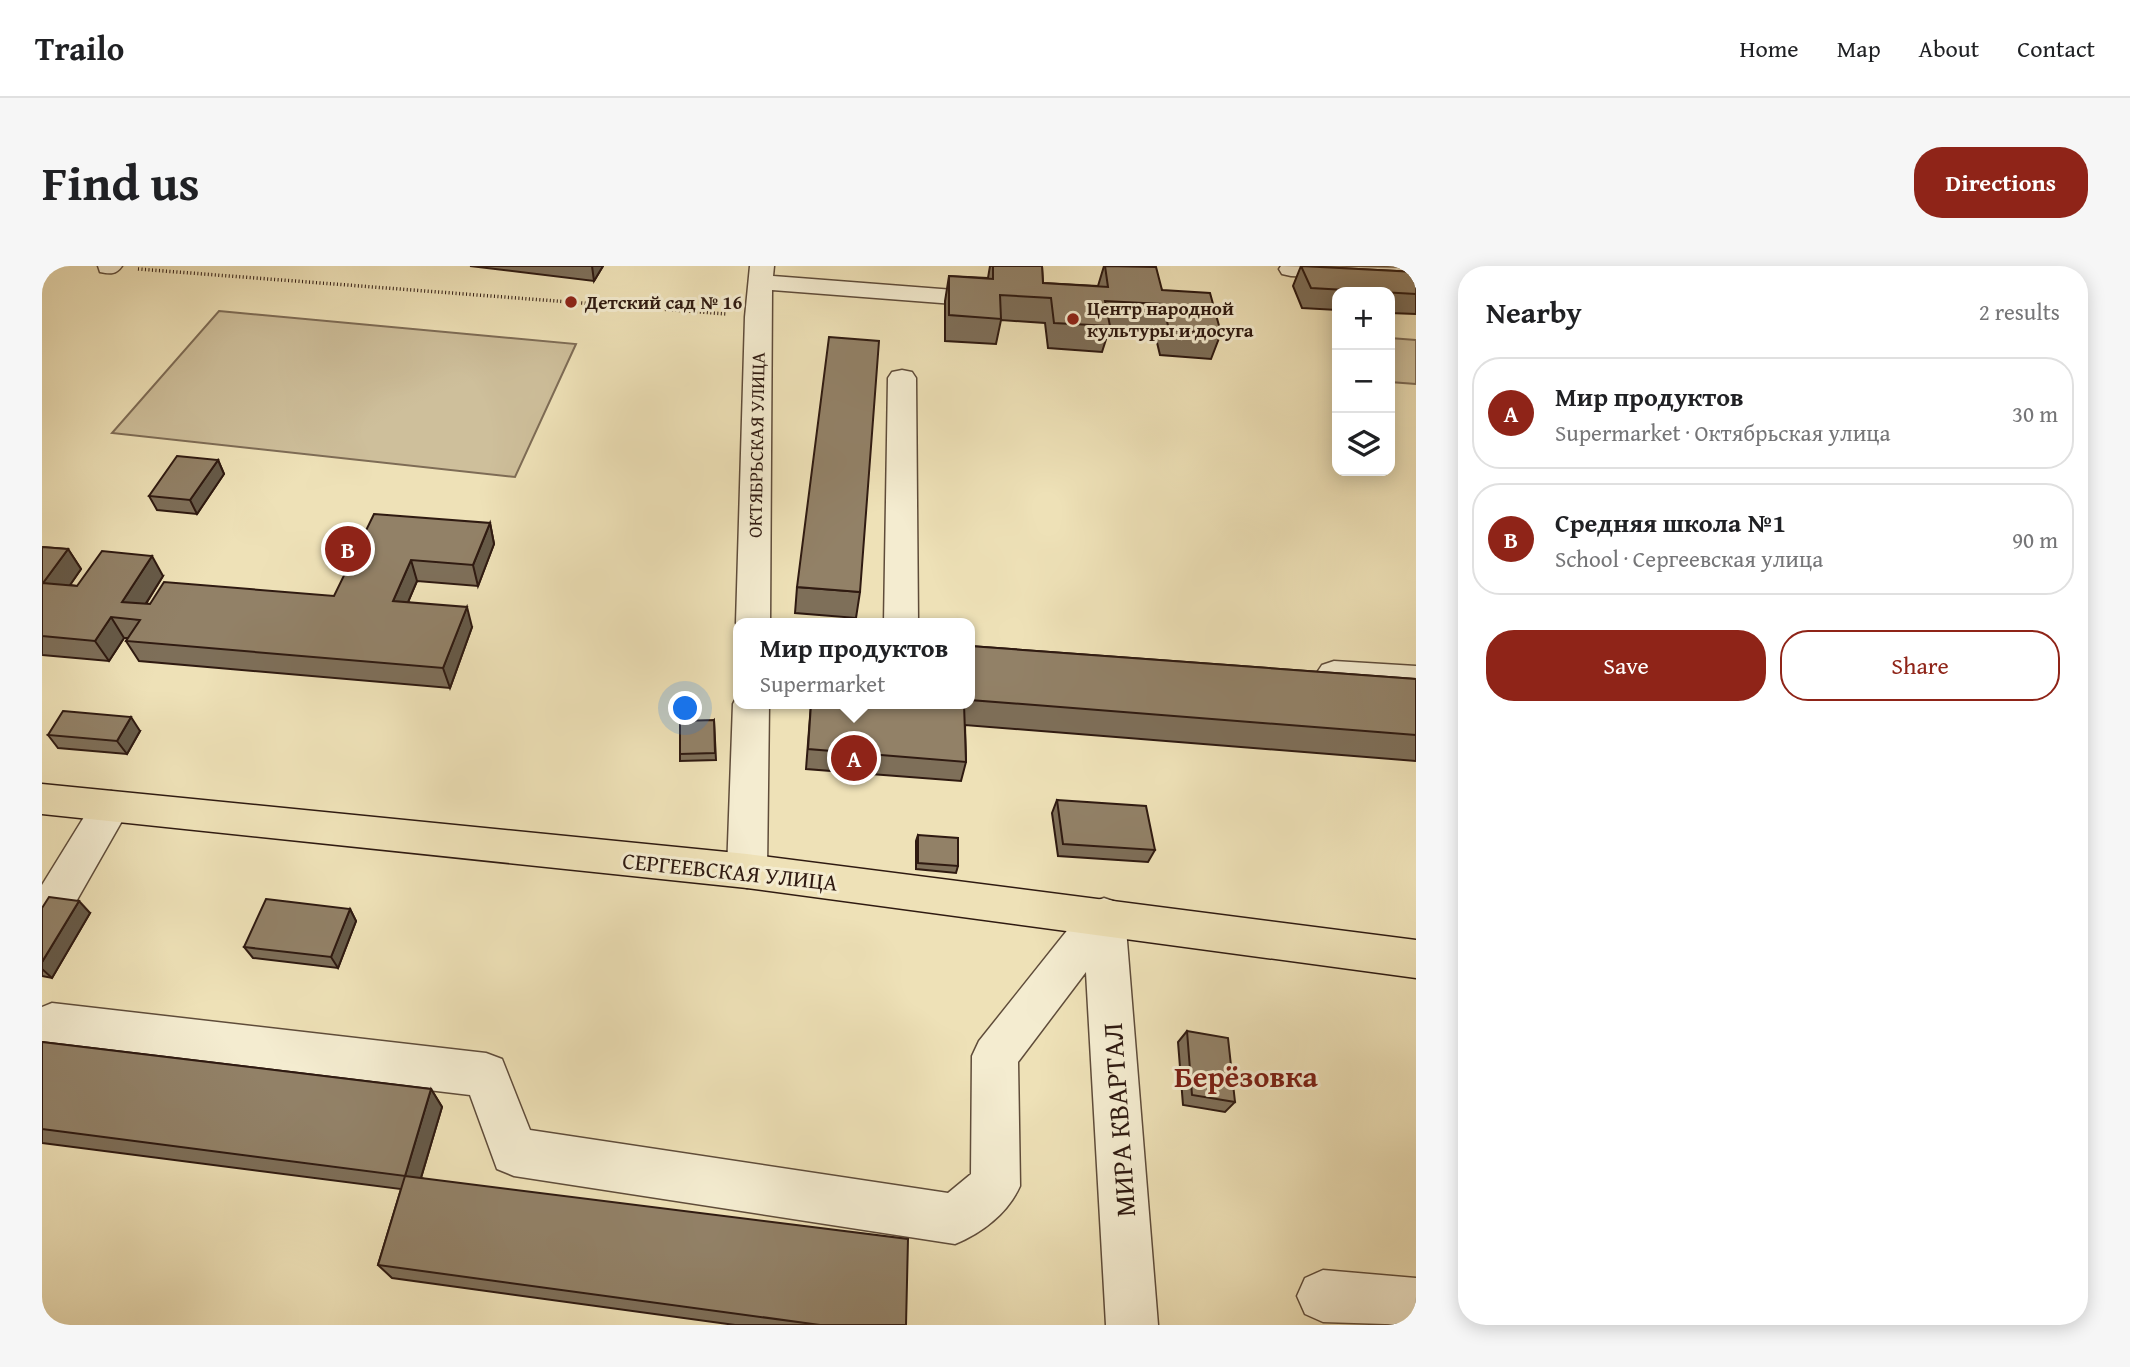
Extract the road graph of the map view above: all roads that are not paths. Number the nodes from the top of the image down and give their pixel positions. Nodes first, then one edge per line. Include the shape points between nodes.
1 (1291, 269) dead end
2 (762, 274) edge
3 (1416, 275) edge
4 (967, 298) edge
5 (902, 378) dead end
6 (753, 618) edge
7 (901, 618) edge
8 (1304, 672) edge
9 (1416, 678) edge
10 (751, 709) edge
11 (42, 799) edge
12 (111, 807) junction
13 (747, 871) junction
14 (1104, 916) junction
15 (42, 922) edge
16 (1416, 959) edge
17 (52, 1024) dead end
18 (1323, 1296) dead end
19 (1416, 1304) edge
20 (1132, 1325) edge

1 - 3 street
2 - 4 street
2 - 6 street, ОКТЯБРЬСКАЯ УЛИЦА
5 - 7 street
8 - 9 street
10 - 13 street
11 - 12 main road, СЕРГЕЕВСКАЯ УЛИЦА
12 - 13 main road, СЕРГЕЕВСКАЯ УЛИЦА
12 - 15 street
13 - 14 main road, СЕРГЕЕВСКАЯ УЛИЦА
14 - 16 main road, СЕРГЕЕВСКАЯ УЛИЦА
14 - 17 street via 995,1056 995,1186 955,1219 514,1152 486,1074
14 - 20 street, МИРА КВАРТАЛ
18 - 19 street

